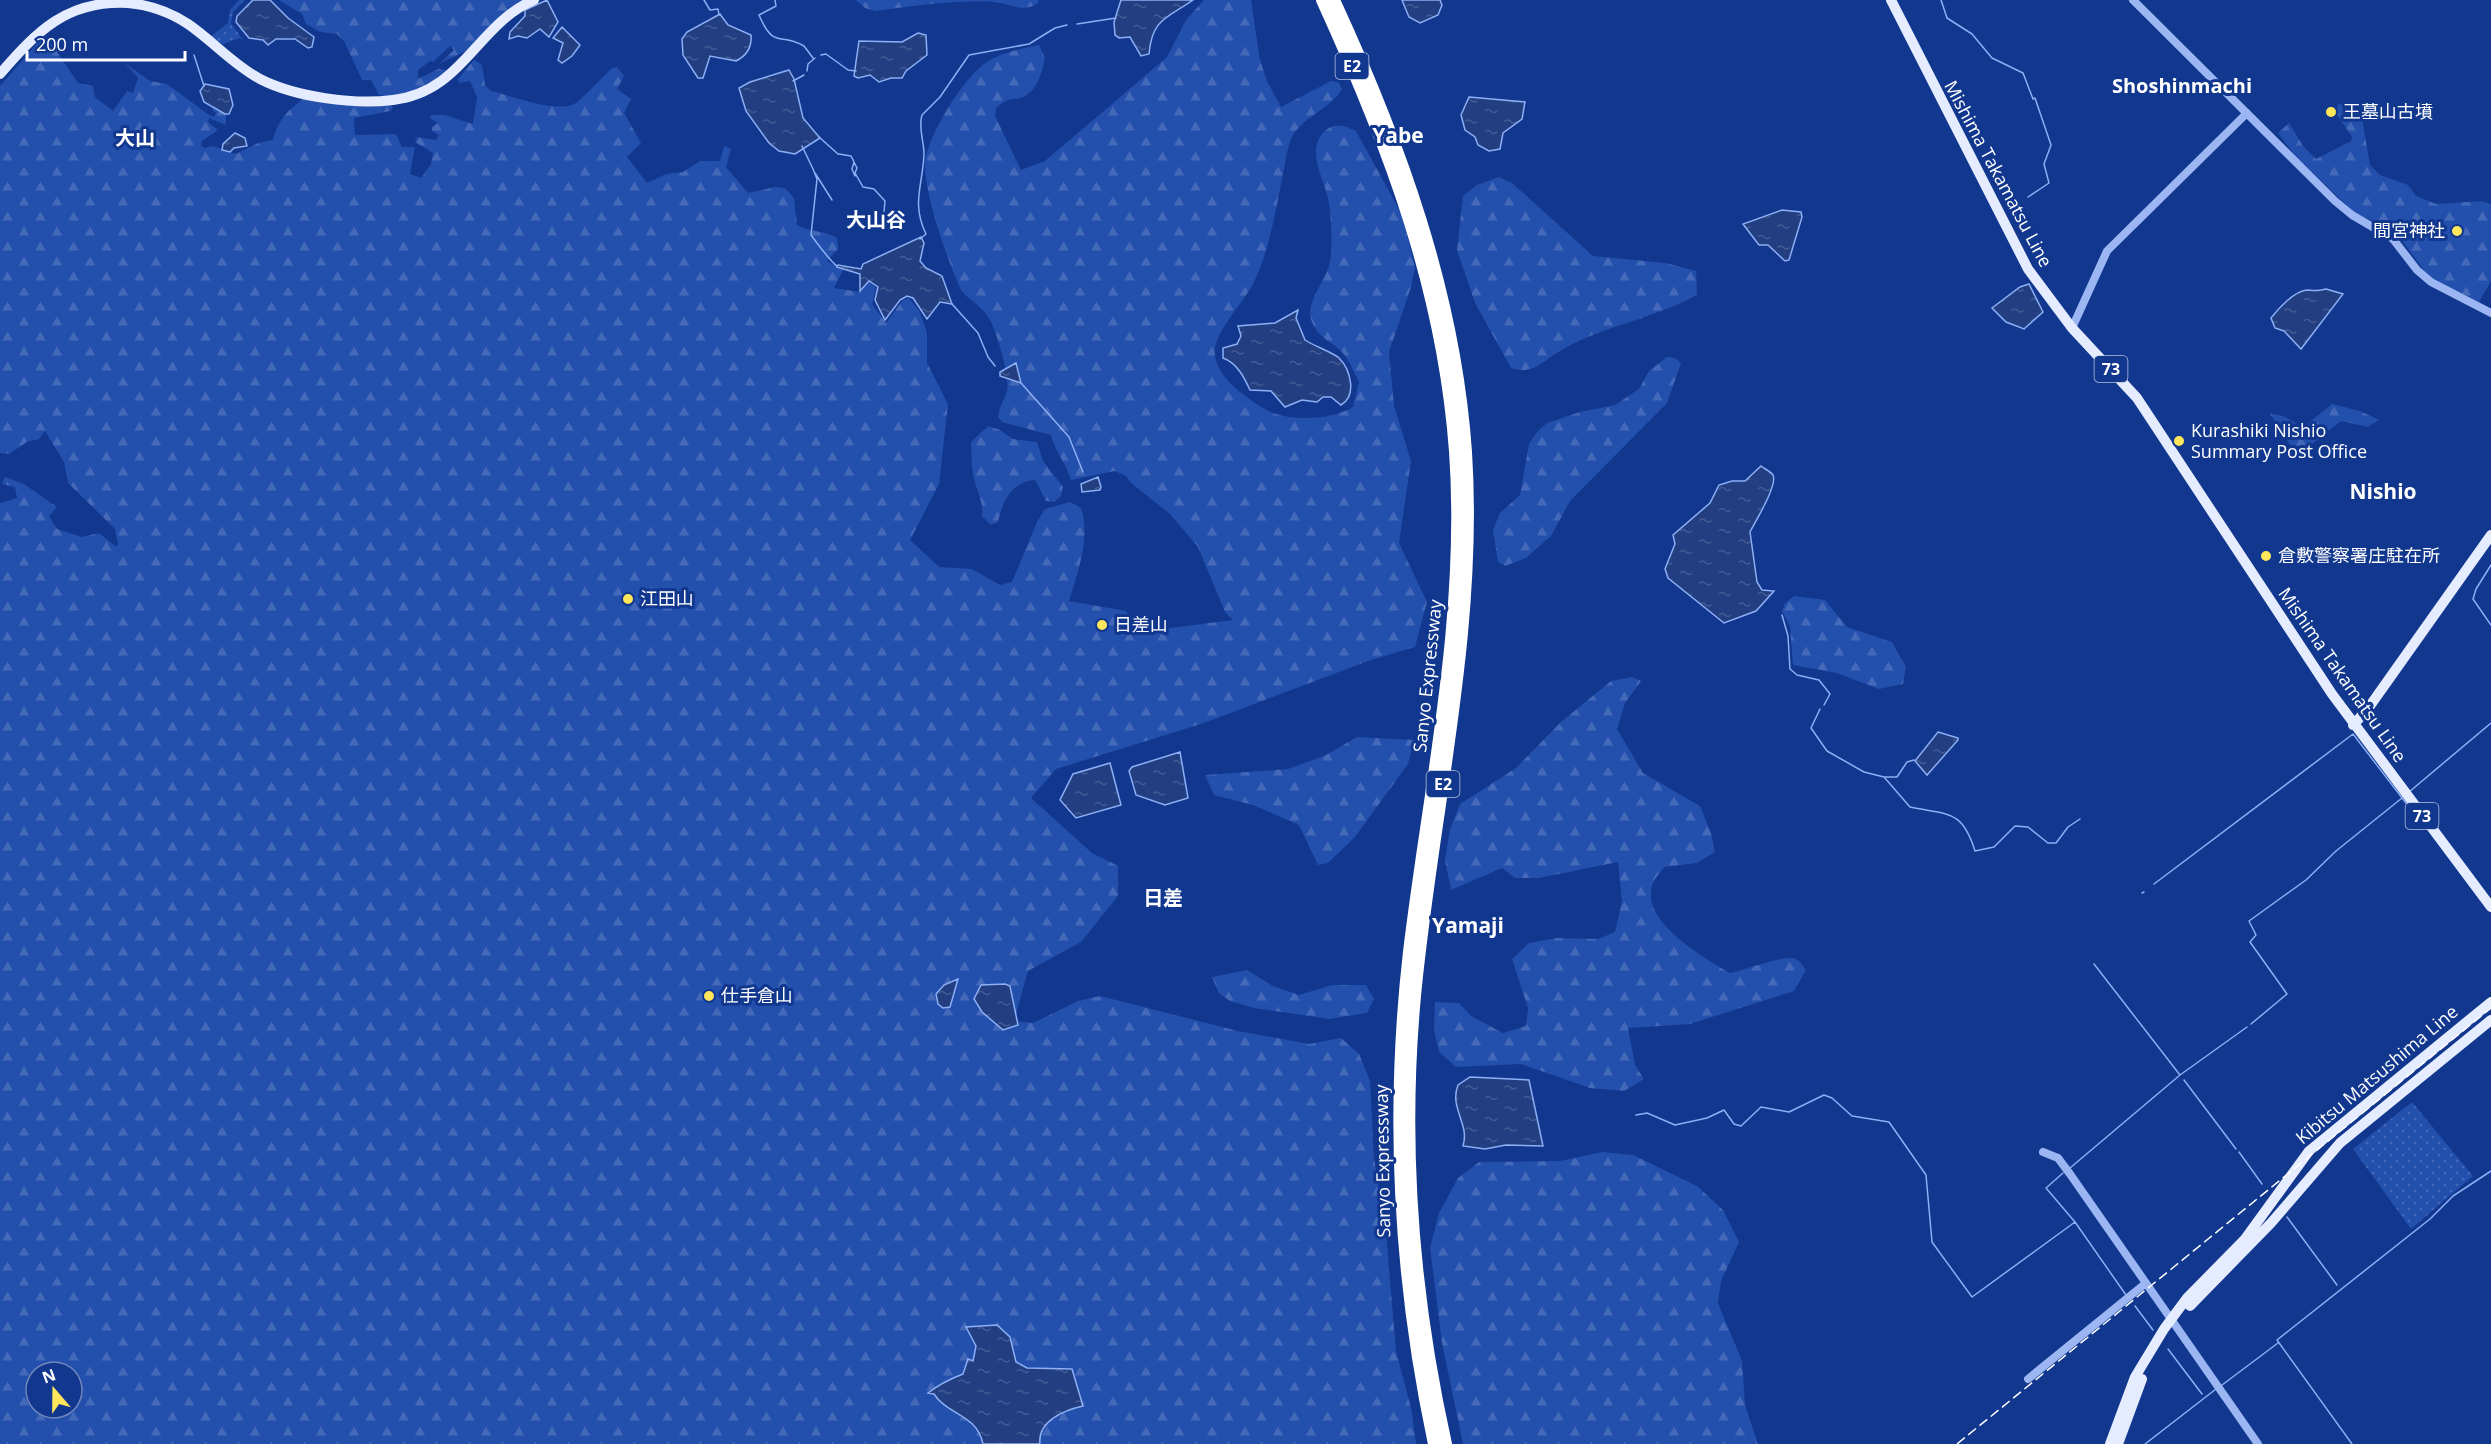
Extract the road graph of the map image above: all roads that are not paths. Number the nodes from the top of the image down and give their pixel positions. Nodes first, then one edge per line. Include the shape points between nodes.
1 (534, 0) edge
2 (1322, 0) edge
3 (1334, 0) edge
4 (1891, 0) edge
5 (2133, 0) edge
6 (0, 74) edge
7 (2247, 113) junction
8 (1385, 132) junction
9 (2491, 313) edge
10 (2073, 328) junction
11 (2491, 535) edge
12 (2353, 725) junction
13 (2491, 907) edge
14 (2491, 1002) edge
15 (2491, 1020) edge
16 (2043, 1152) dead end
17 (2146, 1283) junction
18 (2173, 1322) junction
19 (2028, 1379) dead end
20 (1434, 1444) edge
21 (1446, 1444) edge
22 (2110, 1444) edge
23 (2118, 1444) edge
24 (2258, 1444) edge

1 - 6 main road via 502,20 461,67 441,83 392,101 313,96 278,87 236,64 177,18 156,9 118,3 88,4 64,13 31,39
2 - 8 highway, Sanyo Expressway / E2
3 - 8 highway, Sanyo Expressway / E2
4 - 10 main road, Mishima Takamatsu Line / 73 via 2028,269
5 - 7 street
7 - 9 street via 2335,201 2393,239 2423,276
7 - 10 street via 2107,251
8 - 20 highway, Sanyo Expressway / E2 via 1437,320 1452,412 1457,485 1452,630 1409,952 1397,1129 1404,1260
8 - 21 highway, Sanyo Expressway / E2 via 1414,198 1439,285 1454,359 1466,453 1463,633 1417,973 1408,1129 1414,1258
10 - 12 main road, Mishima Takamatsu Line / 73 via 2137,398
11 - 12 main road
12 - 13 main road, Mishima Takamatsu Line / 73
14 - 18 main road, Kibitsu Matsushima Line via 2309,1151 2245,1239 2187,1298
15 - 18 main road, Kibitsu Matsushima Line via 2340,1143 2271,1224
16 - 17 street via 2058,1158
17 - 18 street
17 - 19 street
18 - 22 main road, Kibitsu Matsushima Line via 2135,1377
18 - 23 main road, Kibitsu Matsushima Line via 2141,1382
18 - 24 street

